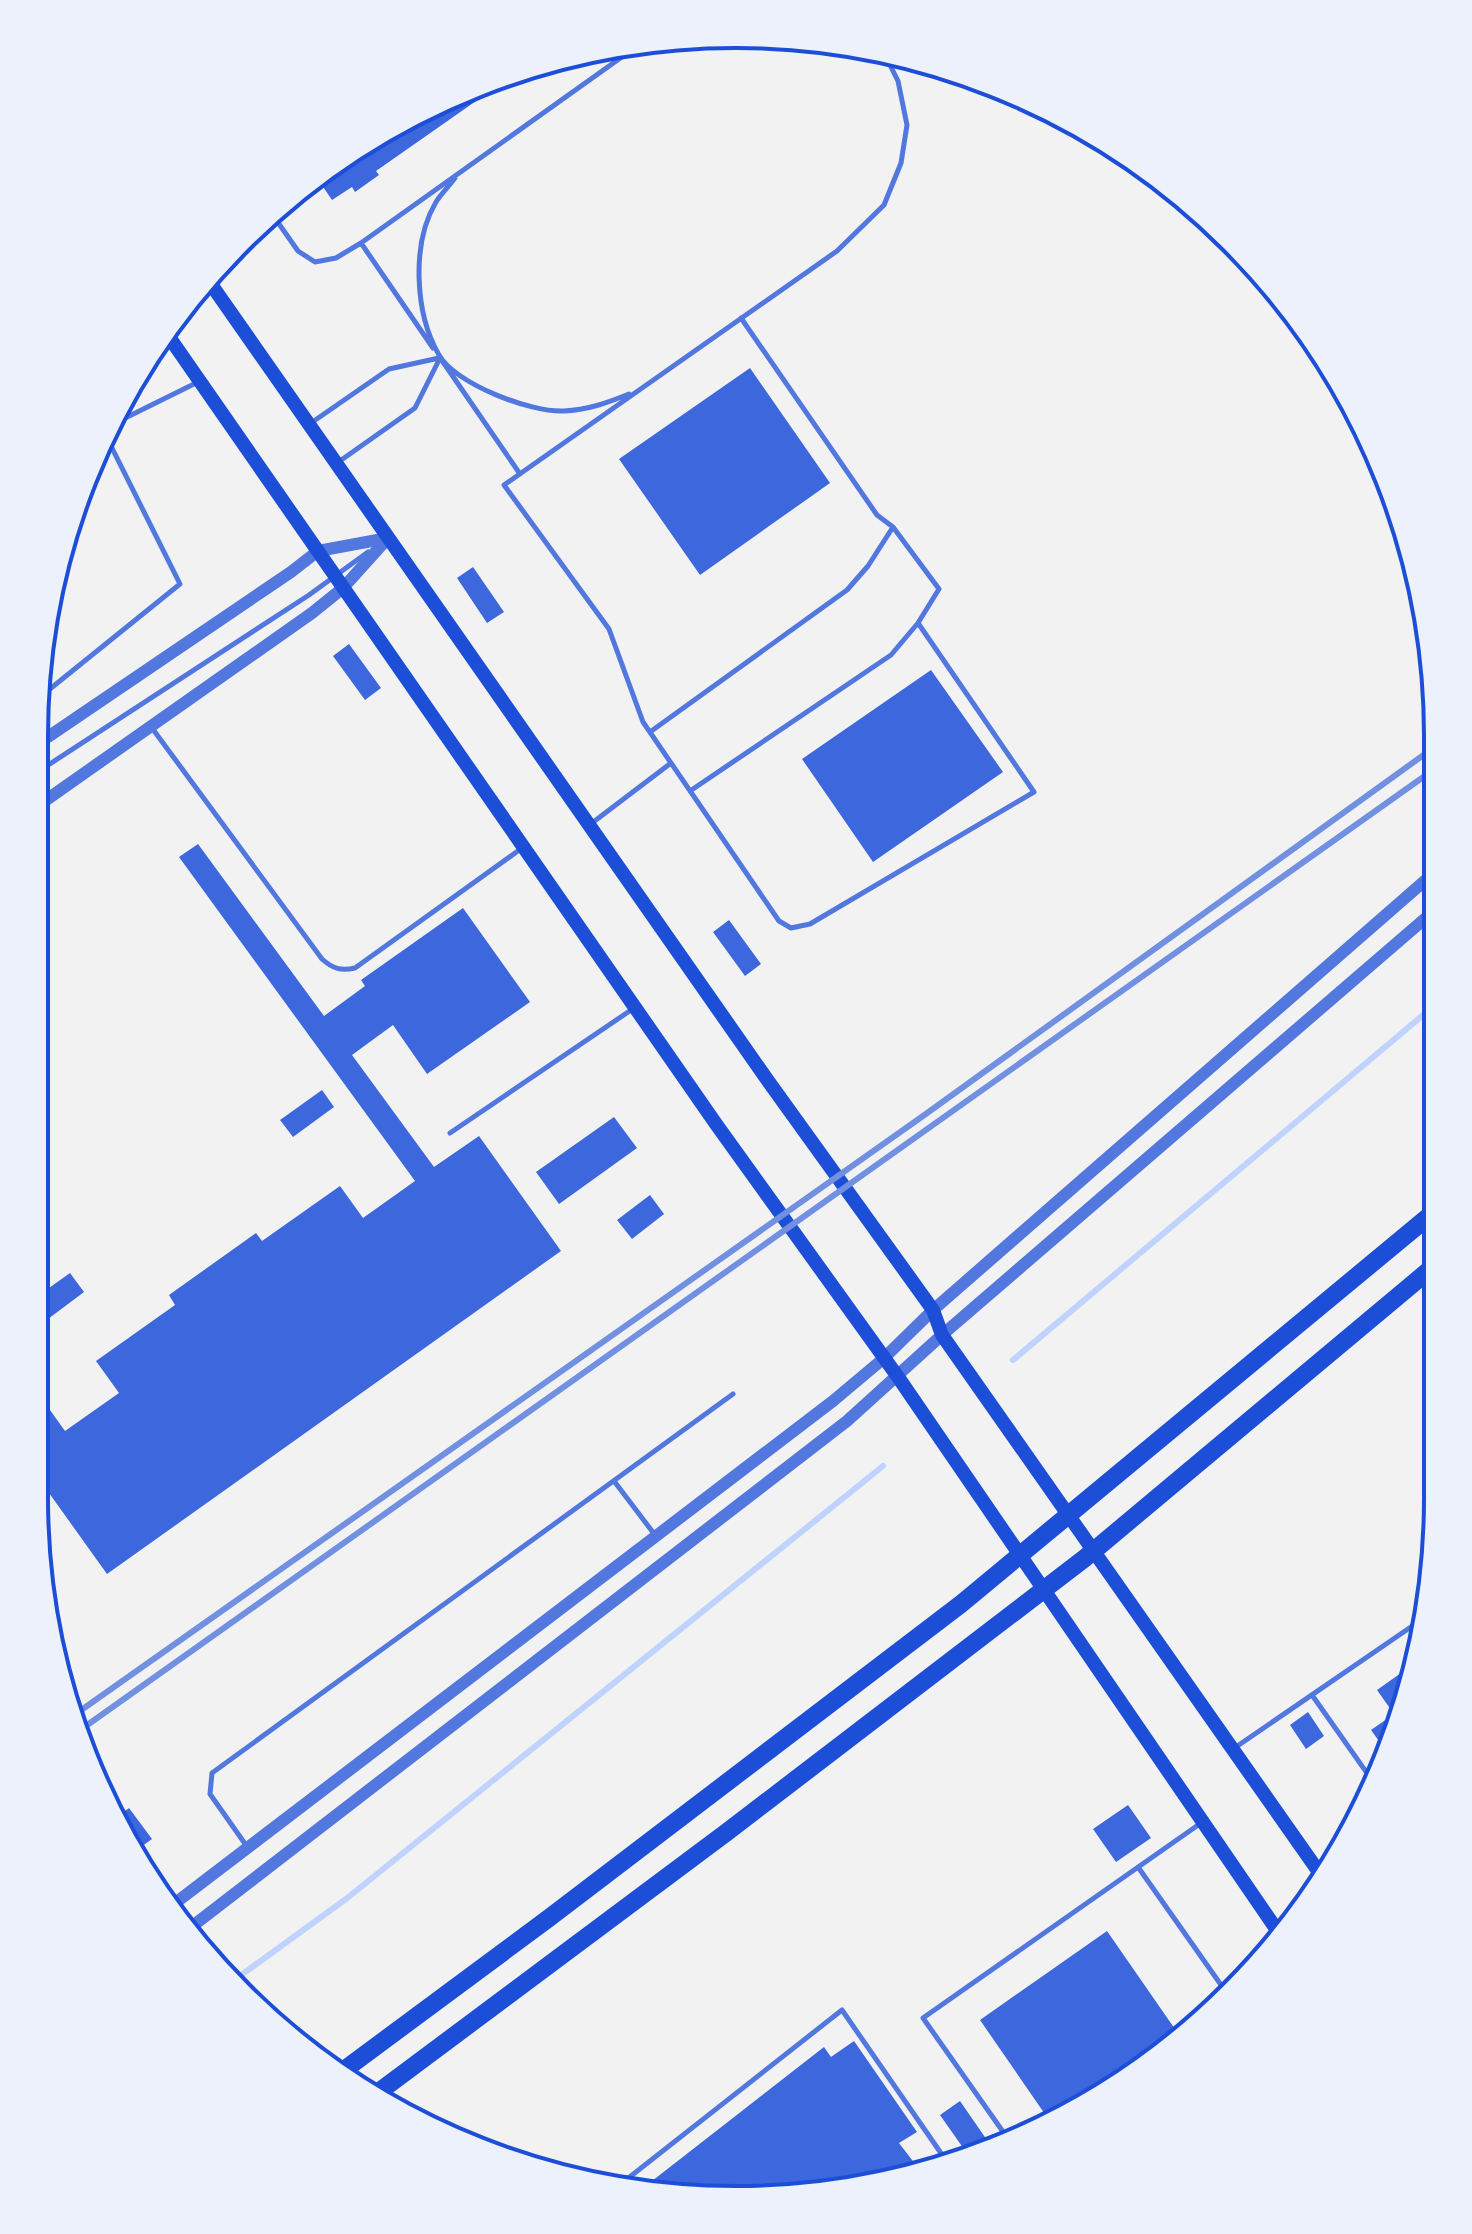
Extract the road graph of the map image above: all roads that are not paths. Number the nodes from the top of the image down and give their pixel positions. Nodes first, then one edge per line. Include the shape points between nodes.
1 (620, 58) edge
2 (890, 66) edge
3 (461, 171) junction
4 (278, 223) edge
5 (361, 243) junction
6 (214, 288) edge
7 (741, 318) junction
8 (172, 342) edge
9 (440, 358) junction
10 (198, 382) junction
11 (638, 391) junction
12 (126, 419) edge
13 (309, 424) junction
14 (113, 446) edge
15 (336, 464) junction
16 (520, 474) junction
17 (893, 527) junction
18 (388, 538) junction
19 (318, 551) junction
20 (340, 582) junction
21 (918, 623) junction
22 (49, 690) edge
23 (151, 727) junction
24 (650, 732) junction
25 (48, 737) edge
26 (671, 763) junction
27 (48, 765) edge
28 (690, 791) junction
29 (48, 799) edge
30 (589, 825) junction
31 (524, 847) junction
32 (1424, 881) edge
33 (1424, 919) edge
34 (635, 1007) junction
35 (450, 1133) dead end
36 (1424, 1220) edge
37 (1424, 1274) edge
38 (933, 1310) junction
39 (942, 1335) junction
40 (883, 1359) junction
41 (898, 1377) junction
42 (733, 1394) dead end
43 (614, 1481) junction
44 (656, 1536) junction
45 (1412, 1626) edge
46 (1312, 1695) junction
47 (1232, 1749) junction
48 (1367, 1773) edge
49 (1202, 1823) junction
50 (248, 1848) junction
51 (1138, 1867) junction
52 (1316, 1868) edge
53 (178, 1901) edge
54 (196, 1924) edge
55 (1274, 1926) edge
56 (1221, 1985) edge
57 (349, 2066) edge
58 (383, 2089) edge
59 (1003, 2132) edge
60 (942, 2154) edge
61 (629, 2177) edge

1 - 3 lane
2 - 7 lane via 907,125 901,163 884,205 837,251
3 - 5 lane
3 - 9 lane via 435,203 422,242 418,288
4 - 5 lane via 298,251 315,262 336,258
5 - 9 lane
6 - 13 main road
7 - 11 lane
7 - 17 lane via 877,515
8 - 10 main road
9 - 11 lane via 472,383 511,401 561,412 597,407
9 - 13 lane via 389,369
9 - 15 lane via 415,408
9 - 16 lane
10 - 12 lane
10 - 19 main road
11 - 16 lane
13 - 15 main road
14 - 22 lane via 180,584
15 - 18 main road
16 - 24 lane via 504,485 609,629
17 - 21 lane via 939,589
17 - 24 lane via 847,590
18 - 19 street
18 - 20 street
18 - 30 main road
19 - 20 main road
19 - 25 street
20 - 23 street via 312,613
20 - 27 lane
20 - 31 main road
21 - 28 lane via 891,655
21 - 28 lane via 1034,792 810,924 791,928 779,921
23 - 29 street
23 - 31 lane via 322,959 342,971 355,968
24 - 26 lane
26 - 28 lane
26 - 30 lane
30 - 38 main road
31 - 34 main road
32 - 38 street
33 - 39 street
34 - 35 lane
34 - 40 main road
36 - 57 highway via 961,1604
37 - 58 highway via 1085,1558
38 - 39 main road
38 - 40 street
39 - 41 street
39 - 47 main road
40 - 41 main road
40 - 44 street
41 - 49 main road
41 - 54 street
42 - 43 lane
43 - 44 lane
43 - 50 lane via 212,1773 210,1794
44 - 50 street
45 - 46 lane
46 - 47 lane
46 - 48 lane
47 - 52 main road
49 - 51 lane
49 - 55 main road
50 - 53 street
51 - 56 lane
51 - 59 lane via 923,2018
60 - 61 lane via 842,2010

